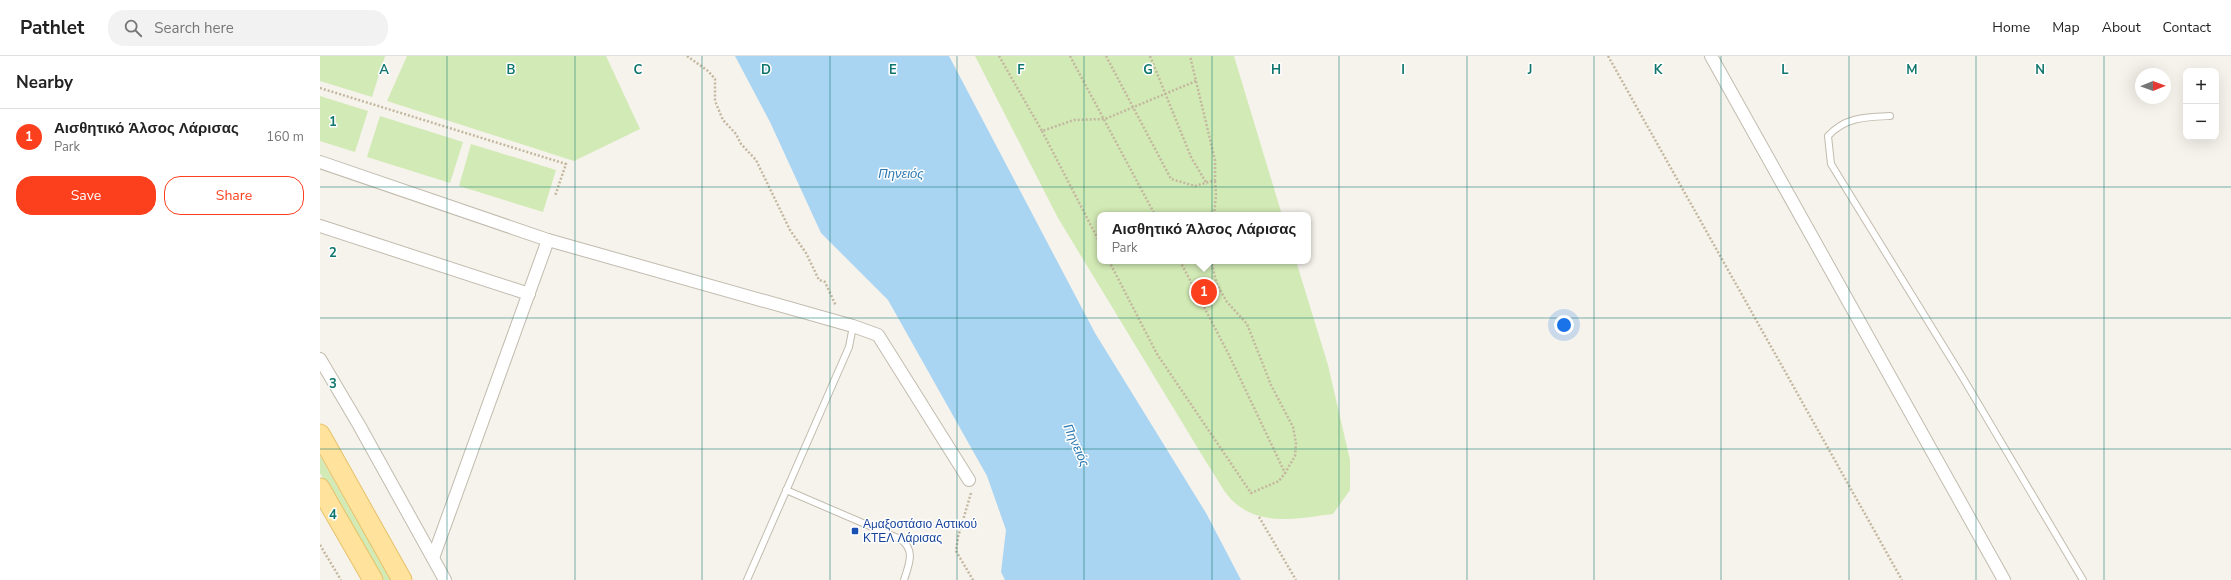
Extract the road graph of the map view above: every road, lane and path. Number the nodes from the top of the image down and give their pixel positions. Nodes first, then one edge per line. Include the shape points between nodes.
1 (687, 56) edge
2 (1000, 56) edge
3 (1070, 56) edge
4 (1106, 56) edge
5 (1150, 56) edge
6 (1190, 56) edge
7 (1608, 56) edge
8 (1710, 56) edge
9 (1196, 81) junction
10 (320, 88) edge
11 (1165, 93) junction
12 (1133, 107) junction
13 (1890, 116) dead end
14 (1105, 120) junction
15 (1042, 131) junction
16 (320, 162) edge
17 (1215, 180) junction
18 (1207, 184) junction
19 (555, 196) dead end
20 (1153, 212) edge
21 (1214, 212) edge
22 (320, 226) edge
23 (1097, 237) edge
24 (548, 240) junction
25 (1111, 264) edge
26 (1182, 264) edge
27 (1212, 264) edge
28 (529, 294) junction
29 (836, 306) dead end
30 (853, 326) junction
31 (320, 359) edge
32 (320, 434) edge
33 (1285, 473) junction
34 (969, 480) joint
35 (320, 488) edge
36 (786, 490) junction
37 (1259, 517) dead end
38 (320, 545) edge
39 (433, 558) junction
40 (341, 580) edge
41 (373, 580) edge
42 (402, 580) edge
43 (445, 580) edge
44 (747, 580) edge
45 (904, 580) edge
46 (973, 580) edge
47 (1296, 580) edge
48 (1902, 580) edge
49 (2004, 580) edge
50 (2083, 580) edge

1 - 29 path via 715,79 715,101 723,120 756,160 790,230 806,253 819,280 824,282
2 - 15 path
3 - 14 path
4 - 12 path
5 - 11 path
6 - 9 path
7 - 48 path
8 - 49 street
9 - 11 path
9 - 17 path via 1215,160
10 - 19 path via 566,164
11 - 12 path
11 - 18 path via 1191,157
12 - 14 path
12 - 18 path via 1171,179 1195,186
13 - 50 lane via 1863,117 1837,126 1828,136 1832,164
14 - 15 path via 1074,120
14 - 20 path
15 - 23 path
16 - 24 street
17 - 18 path
17 - 21 path
22 - 28 street
24 - 28 street
24 - 30 street
25 - 33 path via 1157,354 1251,493 1279,481
26 - 33 path via 1228,353
27 - 33 path via 1217,285 1227,302 1247,324 1271,385 1293,427 1295,456
28 - 39 street
30 - 34 street via 882,338
30 - 36 lane via 848,347
31 - 39 street
32 - 42 main road
34 - 46 path via 971,494 956,551
35 - 41 main road
36 - 44 lane
36 - 45 lane via 907,544 911,551 911,560
37 - 47 path
38 - 40 path
39 - 43 street

